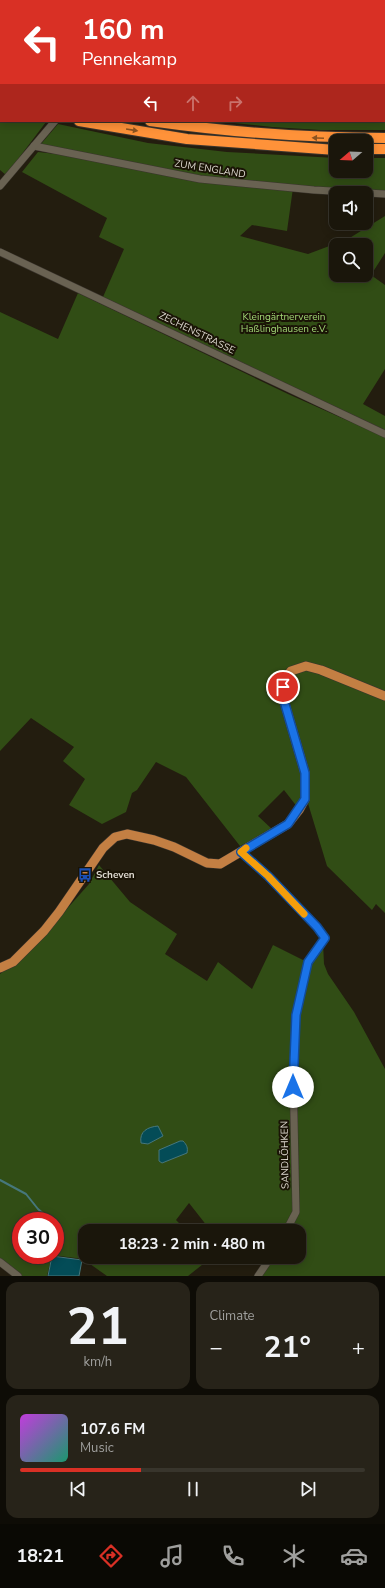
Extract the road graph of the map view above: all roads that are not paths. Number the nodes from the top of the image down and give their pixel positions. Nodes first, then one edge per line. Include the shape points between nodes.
1 (54, 122) edge
2 (86, 122) edge
3 (157, 122) edge
4 (385, 138) edge
5 (34, 146) junction
6 (385, 148) edge
7 (329, 149) edge
8 (373, 149) edge
9 (0, 186) edge
10 (385, 194) edge
11 (0, 252) edge
12 (385, 434) edge
13 (385, 696) edge
14 (241, 852) junction
15 (0, 968) edge
16 (290, 1224) edge
17 (0, 1262) edge
18 (266, 1264) edge
19 (18, 1276) edge
20 (258, 1276) edge

1 - 5 street
2 -> 7 highway via 187,139
4 -> 3 highway via 270,135
5 - 9 street
5 - 10 street, ZUM ENGLAND via 200,179 306,190
6 - 8 highway
11 - 12 street, ZECHENSTRASSE
13 - 14 main road via 322,670 306,666 291,671 282,694 305,773 305,799 288,824
14 - 15 main road via 225,862 212,864 174,847 123,834 111,840 49,925 20,956
14 - 16 street, SANDLÖHKEN via 268,876 325,938 308,962 296,1015 293,1071 296,1212
17 - 19 street
18 - 20 street

